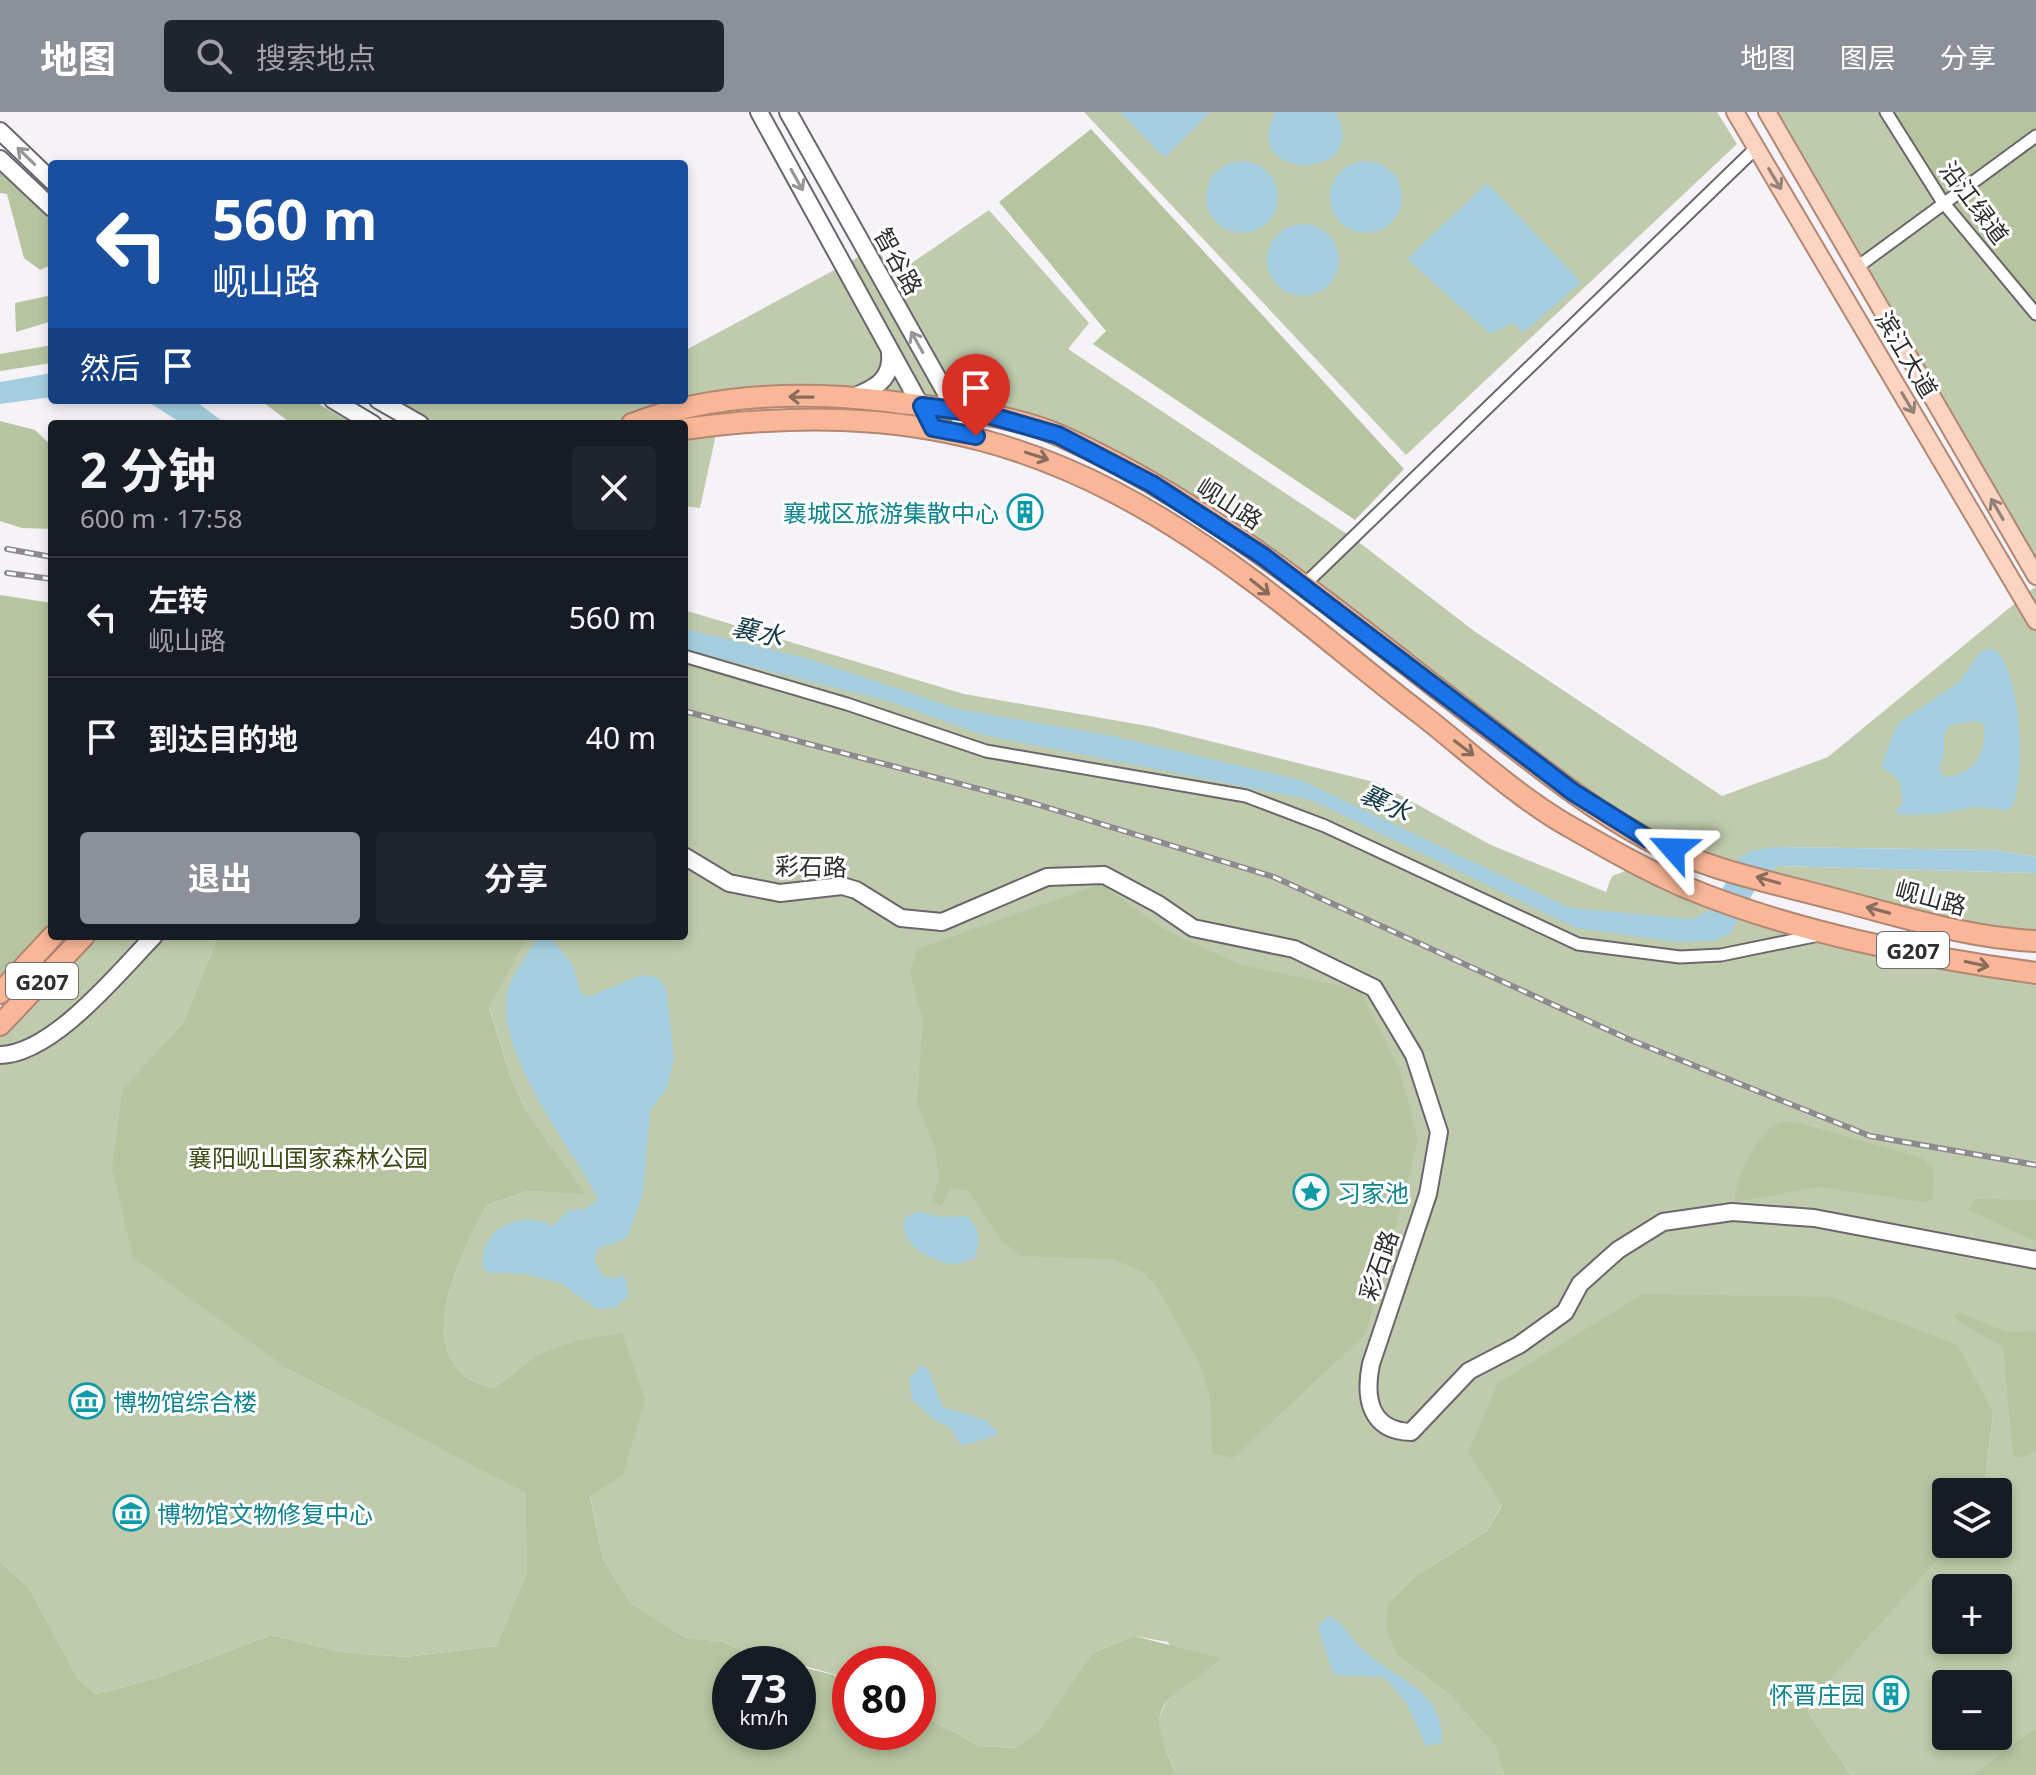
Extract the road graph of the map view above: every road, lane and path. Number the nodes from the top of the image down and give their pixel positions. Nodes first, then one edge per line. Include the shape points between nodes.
1 (759, 112) edge
2 (788, 112) edge
3 (1735, 112) edge
4 (1767, 112) edge
5 (1886, 112) edge
6 (0, 131) edge
7 (2036, 136) edge
8 (1756, 148) junction
9 (0, 159) edge
10 (48, 177) edge
11 (1944, 203) junction
12 (48, 204) edge
13 (1856, 268) junction
14 (2036, 314) edge
15 (889, 346) junction
16 (944, 389) junction
17 (851, 398) junction
18 (340, 404) edge
19 (385, 404) edge
20 (922, 406) junction
21 (955, 408) junction
22 (366, 420) edge
23 (413, 420) edge
24 (642, 420) edge
25 (1016, 423) junction
26 (933, 428) junction
27 (688, 429) edge
28 (969, 434) junction
29 (2036, 576) edge
30 (1303, 586) junction
31 (2036, 621) edge
32 (688, 657) edge
33 (688, 858) edge
34 (2036, 930) edge
35 (1833, 933) junction
36 (1987, 939) junction
37 (49, 940) edge
38 (80, 940) edge
39 (150, 940) edge
40 (2036, 941) edge
41 (2036, 973) edge
42 (0, 993) edge
43 (0, 1025) edge
44 (0, 1055) edge
45 (2036, 1260) edge

1 -> 15 street, 智谷路
16 -> 2 street, 智谷路
3 - 8 main road, 滨江大道
4 - 13 main road, 滨江大道
5 - 11 street, 沿江绿道
10 -> 6 street
7 - 11 street
8 - 30 street
8 -> 31 main road, 滨江大道
9 - 12 street
11 - 13 street
11 - 14 street, 沿江绿道
29 -> 13 main road, 滨江大道
15 - 17 street via 892,367 881,384
15 - 20 street, 智谷路
16 - 21 street, 智谷路
16 - 25 street
17 - 20 highway, 岘山路 / G207
17 -> 24 highway, 岘山路 / G207 via 765,397 671,409
18 - 22 street
19 - 23 street
20 - 21 highway, 岘山路 / G207
20 - 26 street, 智谷路
21 - 25 highway, 岘山路 / G207
21 - 28 street, 智谷路
25 - 30 highway, 岘山路 / G207 via 1058,435 1152,484
26 - 27 highway, 岘山路 via 767,419
26 - 28 highway, 岘山路
28 -> 35 highway, 岘山路 / G207 via 1054,461 1145,507 1249,578 1560,821 1640,866 1717,898
36 -> 30 highway, 岘山路 / G207 via 1723,868 1648,839 1573,792
32 - 35 street via 986,751 1246,796 1325,826 1578,944 1680,957 1721,955
33 - 45 street, 彩石路 via 729,883 780,893 842,886 901,918 942,922 1047,877 1104,875 1193,928 1294,949 1374,988 1414,1055 1439,1132 1428,1194 1366,1389 1378,1420 1396,1432 1411,1432 1469,1371 1519,1345 1565,1312 1580,1284 1618,1250 1663,1222 1732,1212 1814,1218
34 - 36 main road
35 -> 41 highway, G207
36 - 40 highway, 岘山路 / G207
37 - 42 highway, G207
38 - 43 highway, G207
39 - 44 street via 49,1035 24,1050

